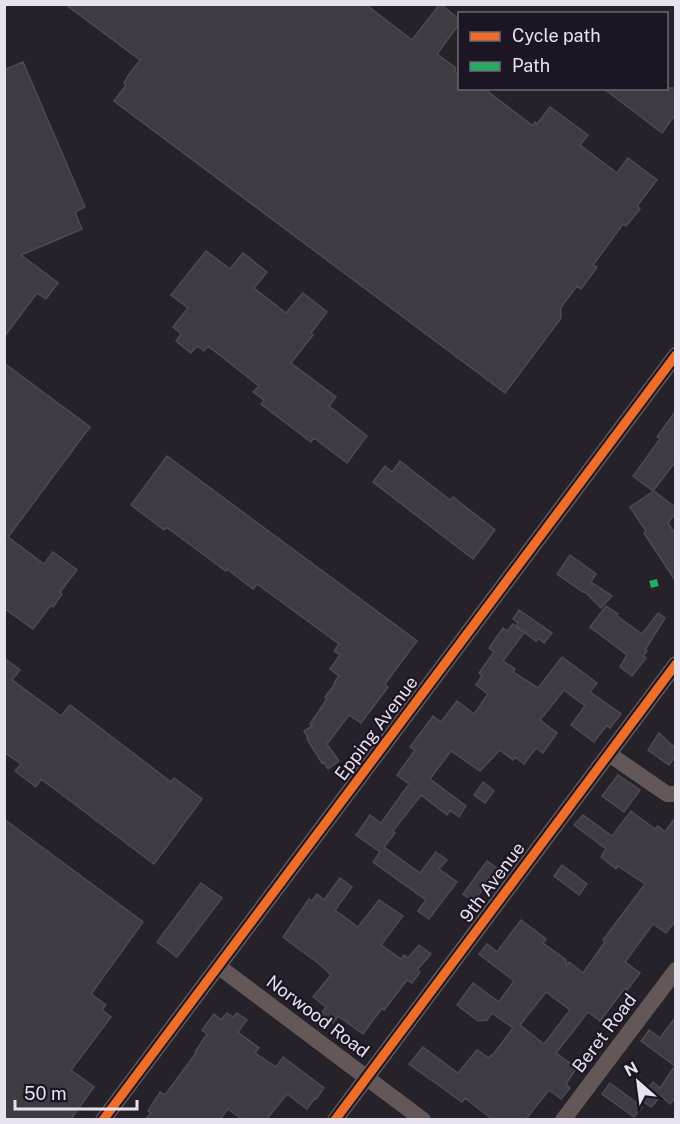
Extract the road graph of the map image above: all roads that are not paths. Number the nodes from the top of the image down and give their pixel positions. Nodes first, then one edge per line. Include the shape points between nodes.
1 (675, 355) edge
2 (675, 664) edge
3 (609, 754) junction
4 (675, 794) edge
5 (219, 966) junction
6 (675, 970) edge
7 (367, 1077) junction
8 (103, 1119) edge
9 (335, 1119) edge
10 (423, 1119) edge
11 (563, 1119) edge

1 - 5 street, Epping Avenue
2 - 3 street, 9th Avenue
3 - 4 street via 667,794
3 - 7 street, 9th Avenue
5 - 7 street, Norwood Road
5 - 8 street, Epping Avenue
6 - 11 street, Beret Road
7 - 9 street, 9th Avenue
7 - 10 street, Norwood Road

